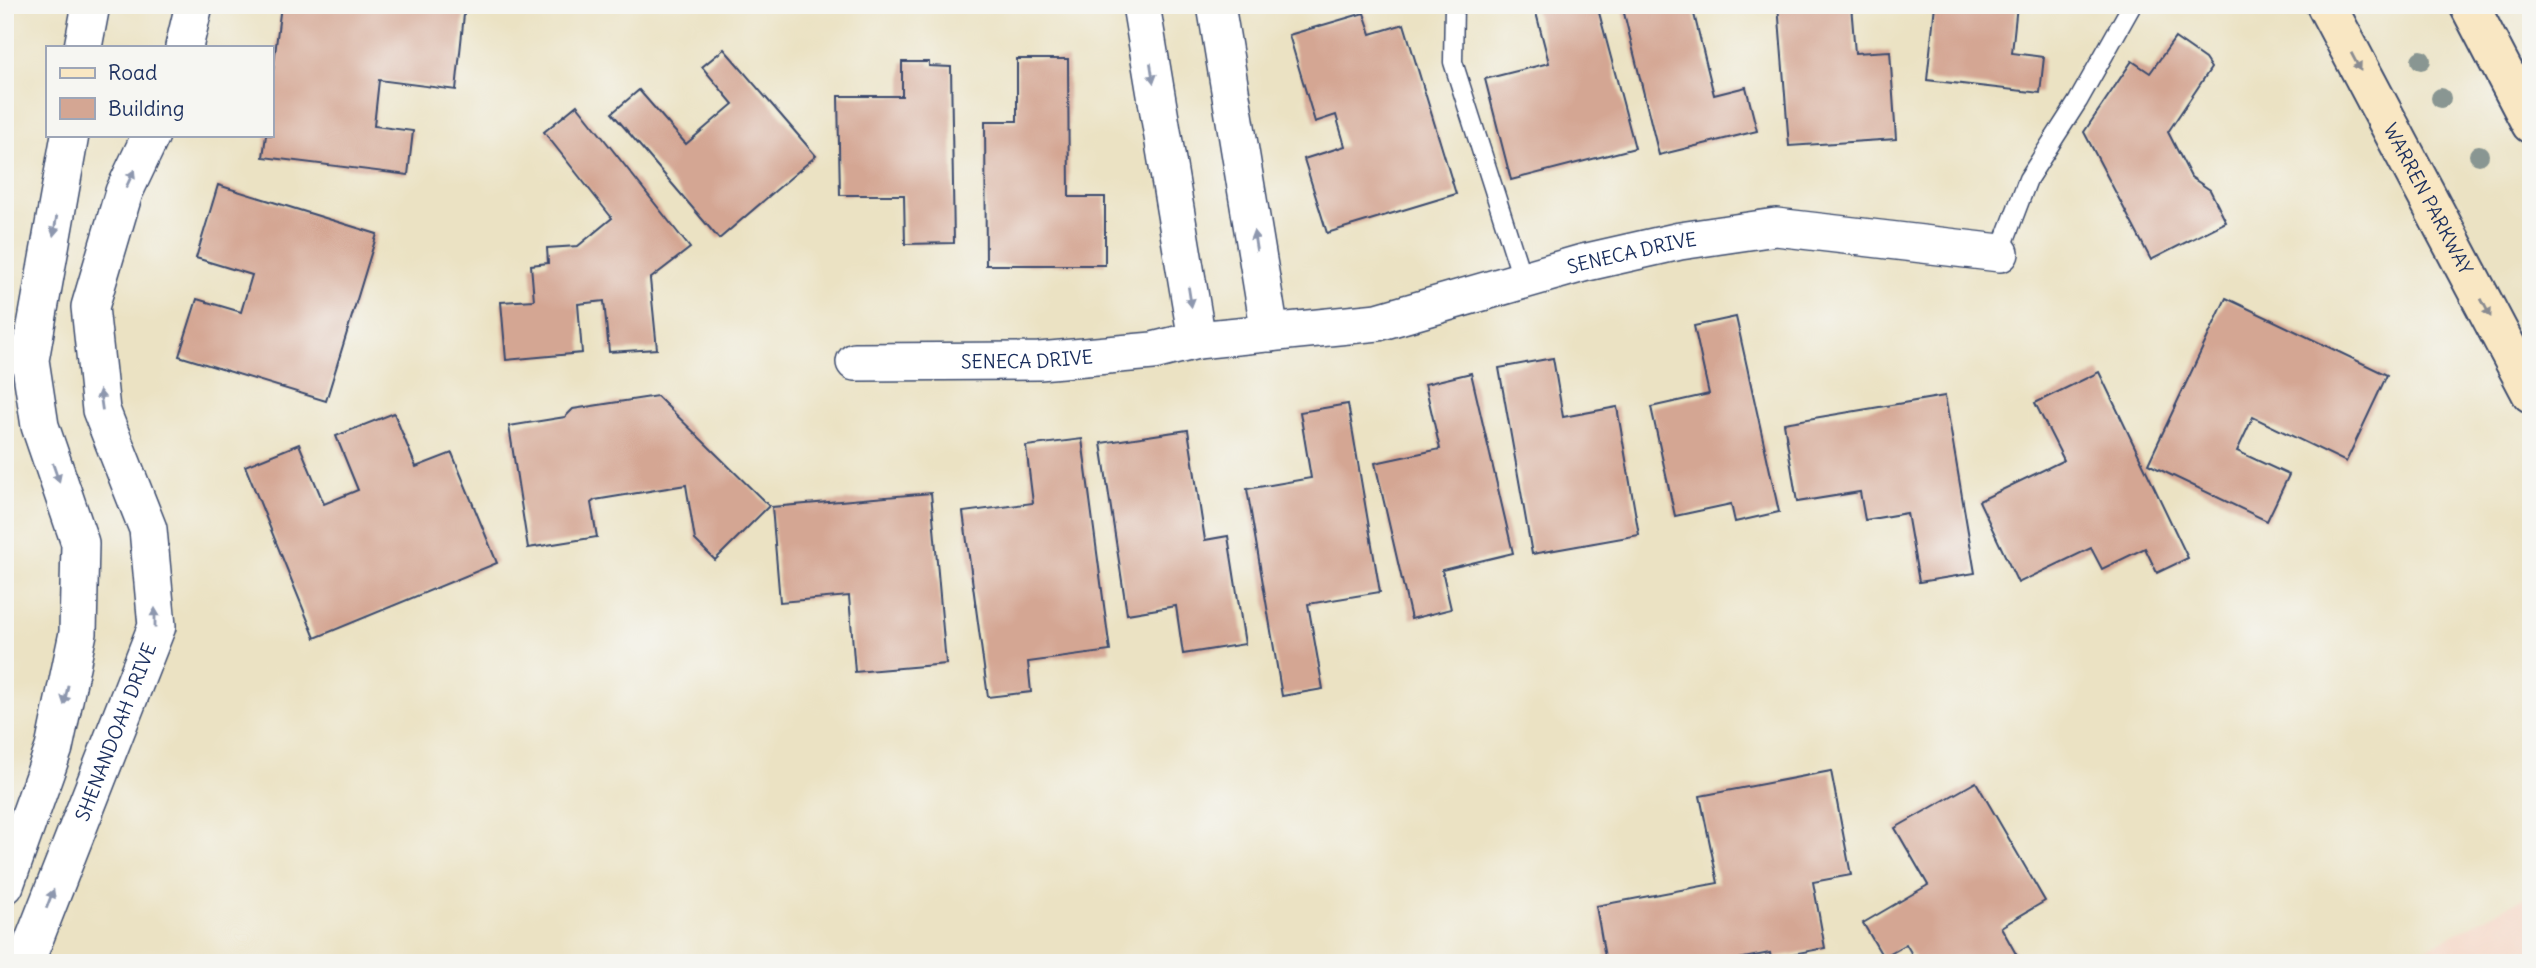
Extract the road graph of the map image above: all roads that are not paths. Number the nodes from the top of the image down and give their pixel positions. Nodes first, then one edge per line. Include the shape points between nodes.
1 (91, 5) edge
2 (194, 5) edge
3 (1141, 5) edge
4 (1216, 5) edge
5 (1454, 5) edge
6 (2132, 5) edge
7 (2326, 5) edge
8 (2469, 5) edge
9 (83, 46) edge
10 (184, 46) edge
11 (2531, 124) edge
12 (70, 136) edge
13 (151, 136) edge
14 (2000, 253) joint
15 (1523, 281) junction
16 (1270, 333) junction
17 (1197, 340) junction
18 (855, 362) dead end
19 (2531, 393) edge
20 (5, 884) edge
21 (25, 963) edge

1 - 9 street
2 - 10 street
3 -> 17 street
16 -> 4 street
5 - 15 lane via 1453,62
6 - 14 lane via 2028,179
7 -> 19 main road, WARREN PARKWAY
8 - 11 main road
12 -> 20 street via 30,360 40,426 80,543 78,633 54,748
21 -> 13 street, SHENANDOAH DRIVE via 156,626 148,529 101,410 90,307 124,192
14 - 15 street, SENECA DRIVE via 1776,227 1680,240
15 - 16 street, SENECA DRIVE via 1378,322
16 - 17 street, SENECA DRIVE
17 - 18 street, SENECA DRIVE via 1153,351 1040,361

